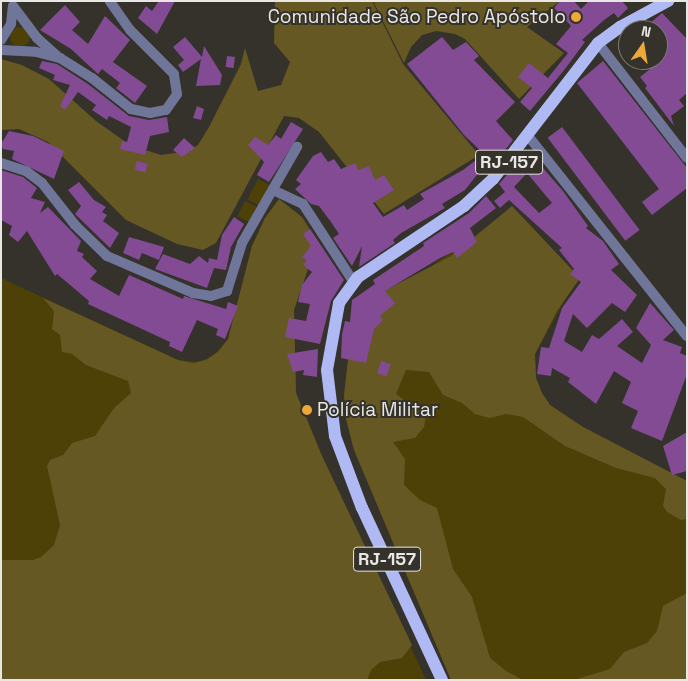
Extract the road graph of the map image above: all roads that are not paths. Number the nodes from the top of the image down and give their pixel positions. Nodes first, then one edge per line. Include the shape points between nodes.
1 (110, 1) edge
2 (668, 1) edge
3 (12, 4) edge
4 (1, 40) edge
5 (598, 43) junction
6 (1, 50) edge
7 (60, 58) junction
8 (529, 137) junction
9 (298, 147) dead end
10 (686, 158) edge
11 (1, 163) edge
12 (276, 192) junction
13 (353, 281) junction
14 (687, 335) edge
15 (442, 680) edge

1 - 7 street via 130,30 174,74 178,89 172,104 158,113 131,109
2 - 5 main road, RJ-157 via 633,19
3 - 4 street via 11,24
3 - 7 street via 37,38
5 - 8 main road, RJ-157 via 569,78
5 - 10 street
6 - 7 street via 36,52
8 - 13 main road, RJ-157 via 494,179 464,206
8 - 14 street
9 - 12 street
11 - 12 street via 26,171 42,183 76,225 107,256 206,296 227,291 242,243
12 - 13 street via 307,207
13 - 15 main road, RJ-157 via 336,311 327,380 335,436 362,508

